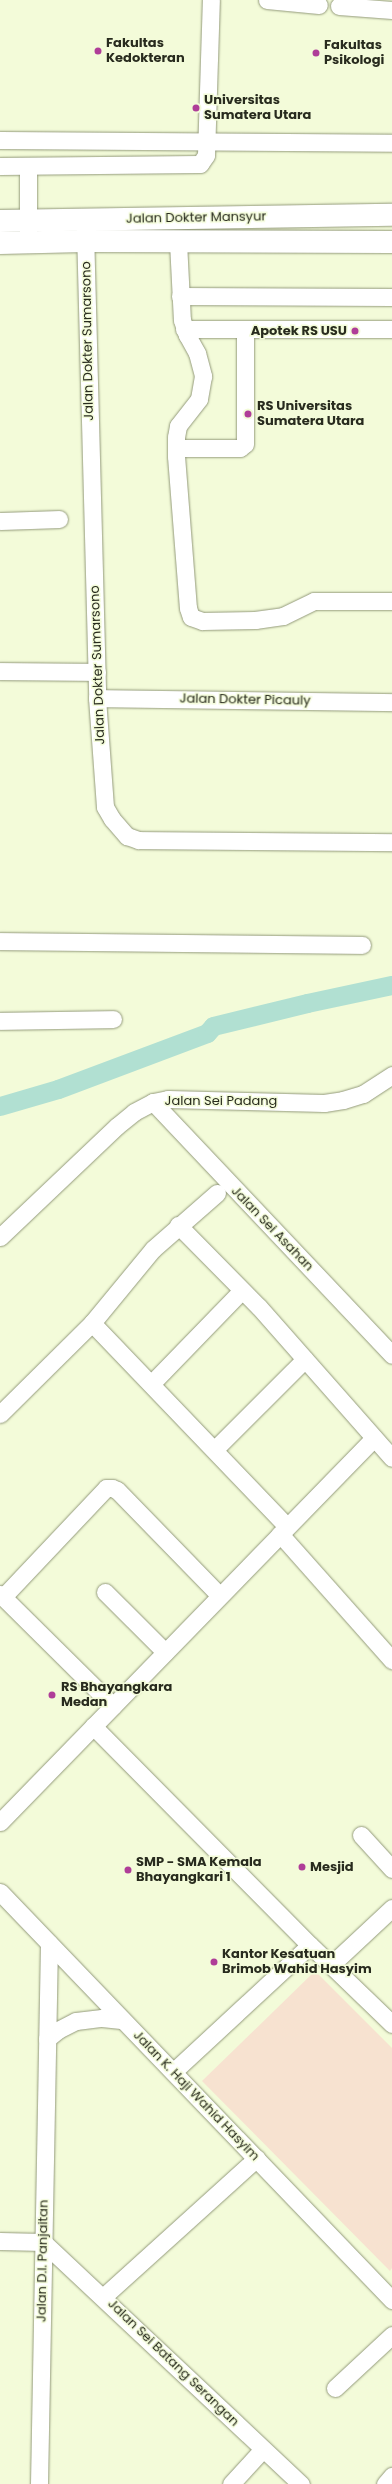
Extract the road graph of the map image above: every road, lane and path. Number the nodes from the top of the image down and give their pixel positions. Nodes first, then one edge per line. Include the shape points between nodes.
1 (211, 0) edge
2 (268, 0) edge
3 (319, 5) dead end
4 (339, 6) dead end
5 (392, 10) edge
6 (0, 140) edge
7 (207, 143) junction
8 (392, 143) edge
9 (0, 166) edge
10 (28, 166) junction
11 (392, 215) edge
12 (0, 221) edge
13 (28, 221) junction
14 (85, 231) junction
15 (178, 242) junction
16 (392, 242) edge
17 (0, 243) edge
18 (28, 243) junction
19 (180, 296) junction
20 (392, 297) edge
21 (184, 329) junction
22 (245, 329) junction
23 (392, 329) edge
24 (176, 448) junction
25 (59, 519) dead end
26 (0, 521) edge
27 (392, 601) edge
28 (0, 671) edge
29 (96, 672) junction
30 (97, 698) junction
31 (392, 702) edge
32 (392, 842) edge
33 (0, 941) edge
34 (362, 945) dead end
35 (113, 1019) dead end
36 (0, 1021) edge
37 (392, 1075) edge
38 (153, 1102) junction
39 (217, 1192) dead end
40 (178, 1225) junction
41 (0, 1237) edge
42 (241, 1291) junction
43 (92, 1323) junction
44 (392, 1355) edge
45 (305, 1360) junction
46 (152, 1383) junction
47 (0, 1414) edge
48 (374, 1438) junction
49 (215, 1449) junction
50 (392, 1458) edge
51 (283, 1530) junction
52 (106, 1592) dead end
53 (1, 1596) edge
54 (219, 1596) junction
55 (164, 1652) junction
56 (392, 1660) edge
57 (113, 1706) junction
58 (93, 1726) junction
59 (0, 1822) edge
60 (361, 1835) dead end
61 (392, 1869) edge
62 (0, 1892) edge
63 (392, 1908) edge
64 (49, 1943) junction
65 (310, 1945) junction
66 (332, 1964) junction
67 (121, 2020) junction
68 (392, 2024) edge
69 (47, 2038) junction
70 (174, 2071) junction
71 (256, 2158) junction
72 (0, 2241) edge
73 (43, 2242) junction
74 (389, 2292) edge
75 (103, 2297) junction
76 (392, 2334) edge
77 (335, 2388) dead end
78 (263, 2449) junction
79 (392, 2476) edge
80 (39, 2484) edge
81 (231, 2484) edge
82 (301, 2484) edge
83 (385, 2484) edge

1 - 7 street
2 - 3 street
4 - 5 street
6 - 7 street
7 - 8 street
7 - 10 street via 206,155 200,164
9 - 10 street
10 - 13 street
11 - 14 main road, Jalan Dokter Mansyur
12 - 13 main road, Jalan Dokter Mansyur
13 - 14 main road, Jalan Dokter Mansyur
13 - 18 street
14 - 15 main road, Jalan Dokter Mansyur
14 - 18 main road, Jalan Dokter Mansyur
14 - 29 street, Jalan Dokter Sumarsono
15 - 16 main road, Jalan Dokter Mansyur
15 - 19 street
17 - 18 main road, Jalan Dokter Mansyur
19 - 20 street
19 - 21 street
21 - 22 street
21 - 24 street via 197,353 203,385 196,404 178,426
22 - 23 street
22 - 24 street via 245,444 240,448
24 - 27 street via 188,608 191,617 202,621 255,620 284,616 314,601
25 - 26 street
28 - 29 street
29 - 30 street, Jalan Dokter Sumarsono
30 - 31 street, Jalan Dokter Picauly
30 - 32 street, Jalan Dokter Sumarsono via 105,806 112,819 127,836 138,840
33 - 34 street
35 - 36 street
37 - 38 street, Jalan Sei Padang via 363,1094 324,1103 168,1099
38 - 41 street, Jalan Sei Padang via 134,1112 117,1126
38 - 44 street, Jalan Sei Asahan
39 - 40 street
40 - 42 street
40 - 43 street via 153,1249
42 - 45 street via 259,1307
42 - 46 street
43 - 46 street
43 - 47 street
45 - 48 street
45 - 49 street
46 - 49 street
48 - 50 street
48 - 51 street
49 - 51 street
51 - 54 street
51 - 56 street
52 - 55 street
53 - 54 street via 106,1488 112,1488
53 - 57 street
54 - 55 street
55 - 57 street
57 - 58 street
58 - 59 street
58 - 65 street
60 - 61 street
62 - 64 street, Jalan K. Haji Wahid Hasyim
63 - 66 street
64 - 67 street, Jalan K. Haji Wahid Hasyim
64 - 69 street, Jalan D.I. Panjaitan
65 - 66 street
65 - 70 street
66 - 68 street
67 - 69 street via 102,2018 76,2021
67 - 70 street, Jalan K. Haji Wahid Hasyim
69 - 73 street, Jalan D.I. Panjaitan
70 - 71 street, Jalan K. Haji Wahid Hasyim
71 - 74 street, Jalan K. Haji Wahid Hasyim
71 - 75 street
72 - 73 street
73 - 75 street, Jalan Sei Batang Serangan
73 - 80 street, Jalan D.I. Panjaitan
75 - 78 street, Jalan Sei Batang Serangan
76 - 77 street
78 - 81 street
78 - 82 street, Jalan Sei Batang Serangan
79 - 83 street

